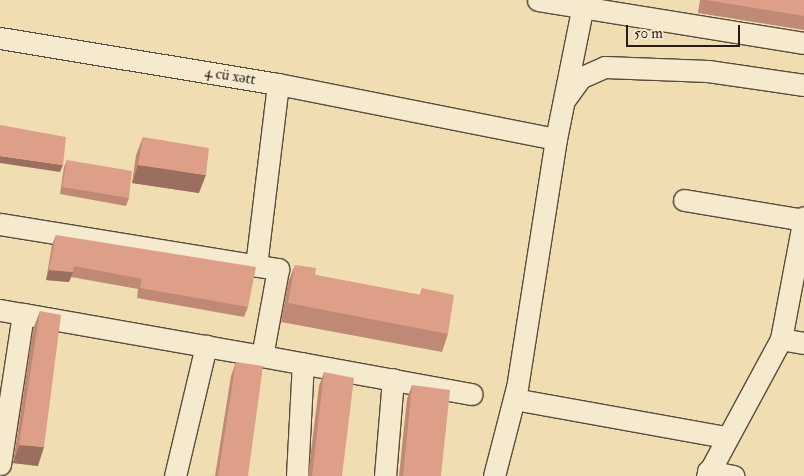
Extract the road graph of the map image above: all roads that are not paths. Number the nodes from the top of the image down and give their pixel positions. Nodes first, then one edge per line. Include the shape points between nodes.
1 (538, 0) edge
2 (584, 4) edge
3 (0, 38) edge
4 (804, 43) edge
5 (278, 84) junction
6 (804, 85) edge
7 (565, 99) junction
8 (556, 139) junction
9 (684, 200) dead end
10 (804, 219) edge
11 (0, 224) edge
12 (256, 266) junction
13 (0, 310) edge
14 (22, 314) junction
15 (781, 339) junction
16 (804, 343) edge
17 (206, 346) junction
18 (262, 356) junction
19 (303, 363) junction
20 (393, 379) junction
21 (472, 394) dead end
22 (514, 399) junction
23 (726, 437) junction
24 (0, 464) edge
25 (707, 474) edge
26 (174, 476) edge
27 (297, 476) edge
28 (385, 476) edge
29 (494, 476) edge
30 (734, 476) edge

1 - 2 street
2 - 4 street
2 - 7 street
3 - 5 street, 4 cü xətt
5 - 8 street, 4 cü xətt
5 - 12 street
6 - 7 street via 708,71 605,67 580,78
7 - 8 street
8 - 22 street
9 - 10 street
10 - 15 street
11 - 12 street
12 - 18 street via 278,269
13 - 14 street
14 - 17 street
14 - 24 street
15 - 16 street
15 - 23 street
17 - 18 street
17 - 26 street
18 - 19 street
19 - 20 street
19 - 27 street
20 - 21 street
20 - 28 street
22 - 23 street
22 - 29 street
23 - 25 street
25 - 30 street

